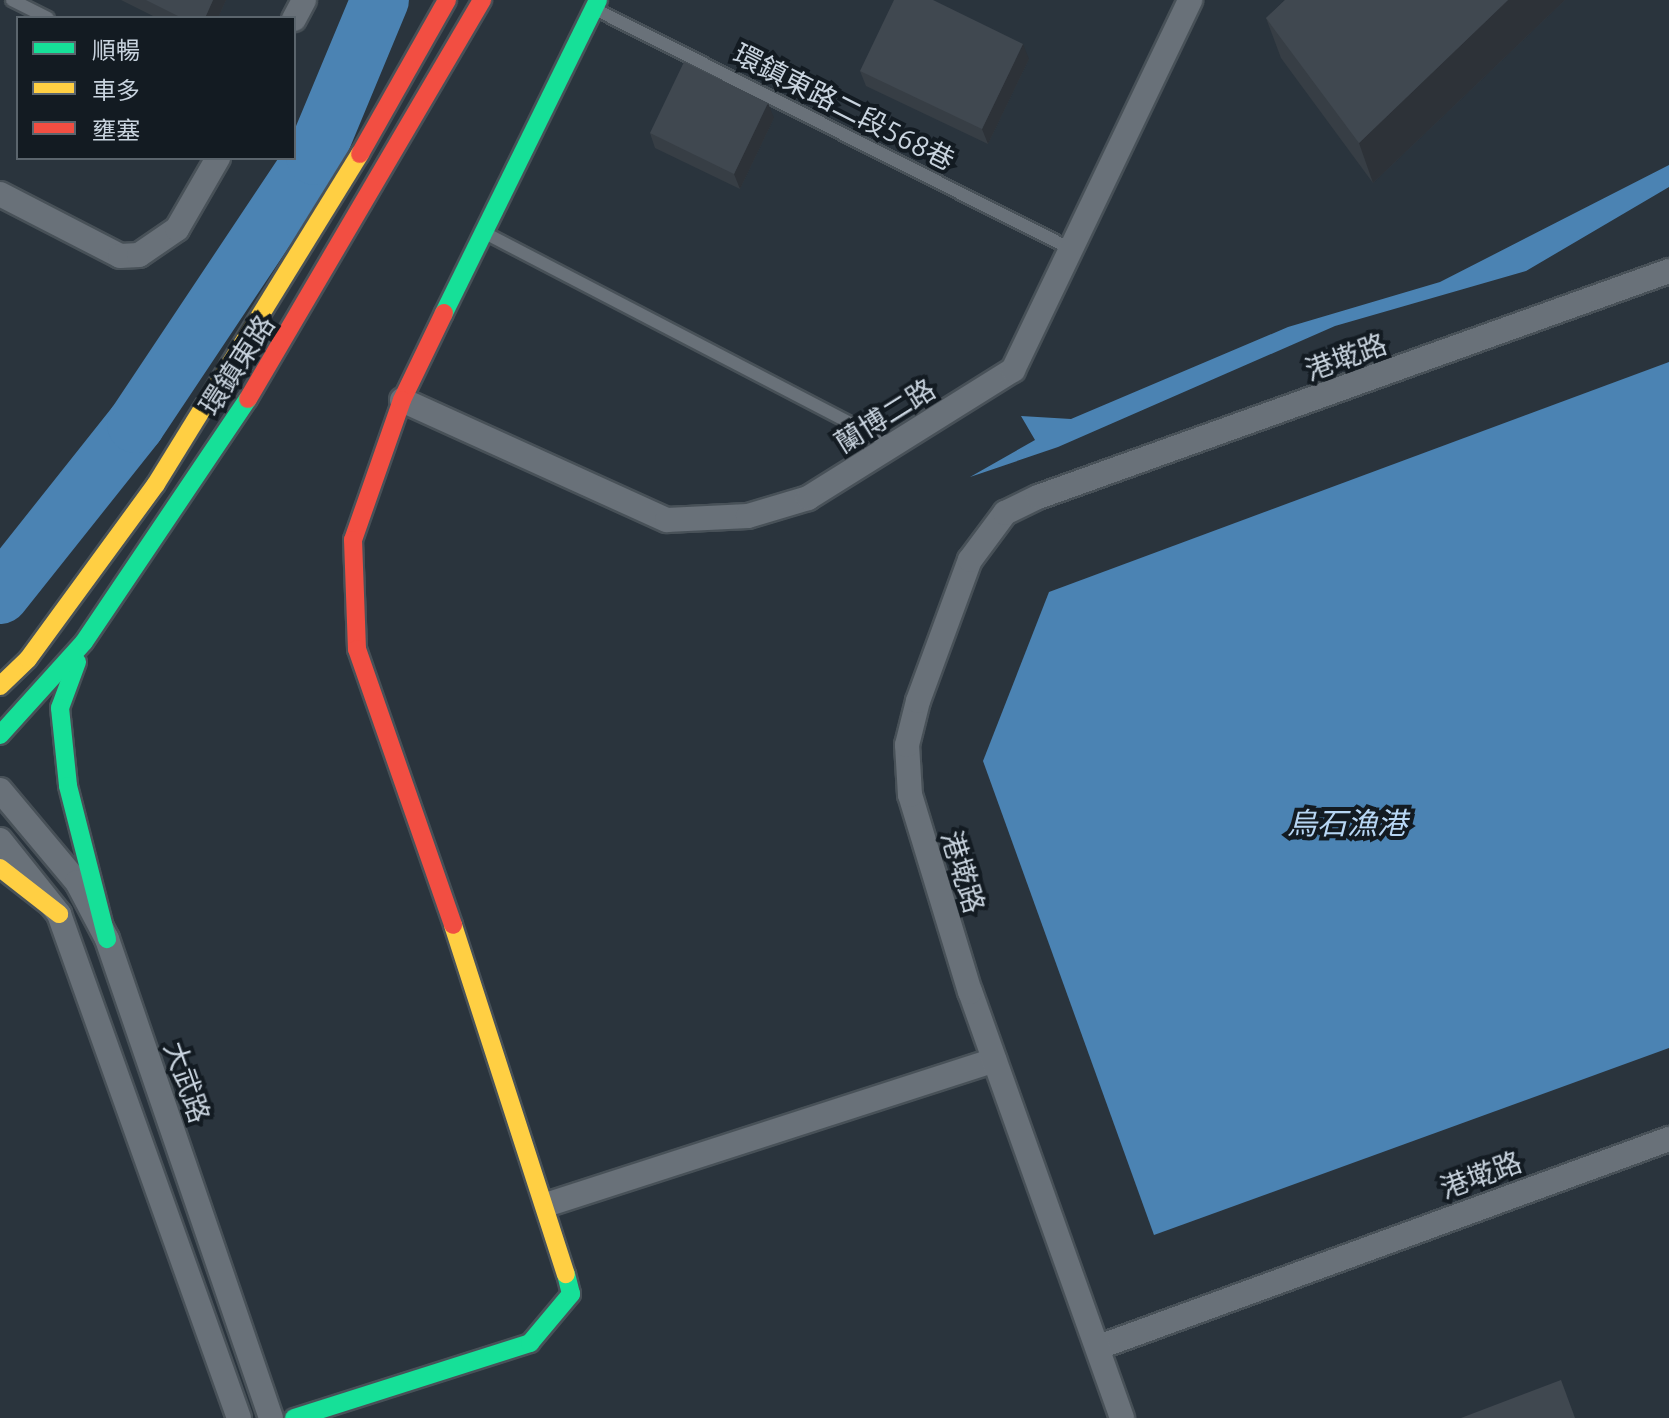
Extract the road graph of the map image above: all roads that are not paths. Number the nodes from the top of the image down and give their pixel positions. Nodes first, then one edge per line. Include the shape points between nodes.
1 (12, 0) edge
2 (447, 0) edge
3 (482, 0) edge
4 (1190, 0) edge
5 (596, 4) edge
6 (44, 16) edge
7 (217, 160) edge
8 (0, 194) edge
9 (484, 233) junction
10 (1071, 249) junction
11 (1669, 271) edge
12 (402, 400) junction
13 (896, 447) junction
14 (84, 642) junction
15 (0, 686) edge
16 (0, 735) edge
17 (0, 790) edge
18 (0, 840) edge
19 (0, 868) edge
20 (59, 914) junction
21 (107, 939) junction
22 (994, 1060) junction
23 (1669, 1139) edge
24 (549, 1204) junction
25 (1099, 1347) junction
26 (239, 1418) edge
27 (271, 1418) edge
28 (294, 1418) edge
29 (1122, 1418) edge

1 - 6 lane
2 - 15 street, 環鎮東路 via 297,266 165,471 28,659
3 - 14 street, 環鎮東路 via 320,287
4 - 10 street, 蘭博二路
5 - 9 street
5 - 10 lane, 環鎮東路二段568巷
7 - 8 street via 177,229 139,255 120,256
9 - 12 street
9 - 13 lane
10 - 13 street, 蘭博二路 via 1013,370
11 - 22 street, 港墘路 via 1005,513 970,560 907,745 910,795 930,868
12 - 13 street, 蘭博二路 via 667,520 748,516 808,498
12 - 24 street via 353,540 357,649
14 - 16 street, 環鎮東路
14 - 21 street via 60,708 68,786
17 - 21 street, 大武路 via 77,882
18 - 20 street
19 - 20 street
20 - 26 street
21 - 27 street, 大武路
22 - 24 street
22 - 25 street, 港墘路
23 - 25 street, 港墘路
24 - 28 street via 571,1294 530,1343
25 - 29 street

